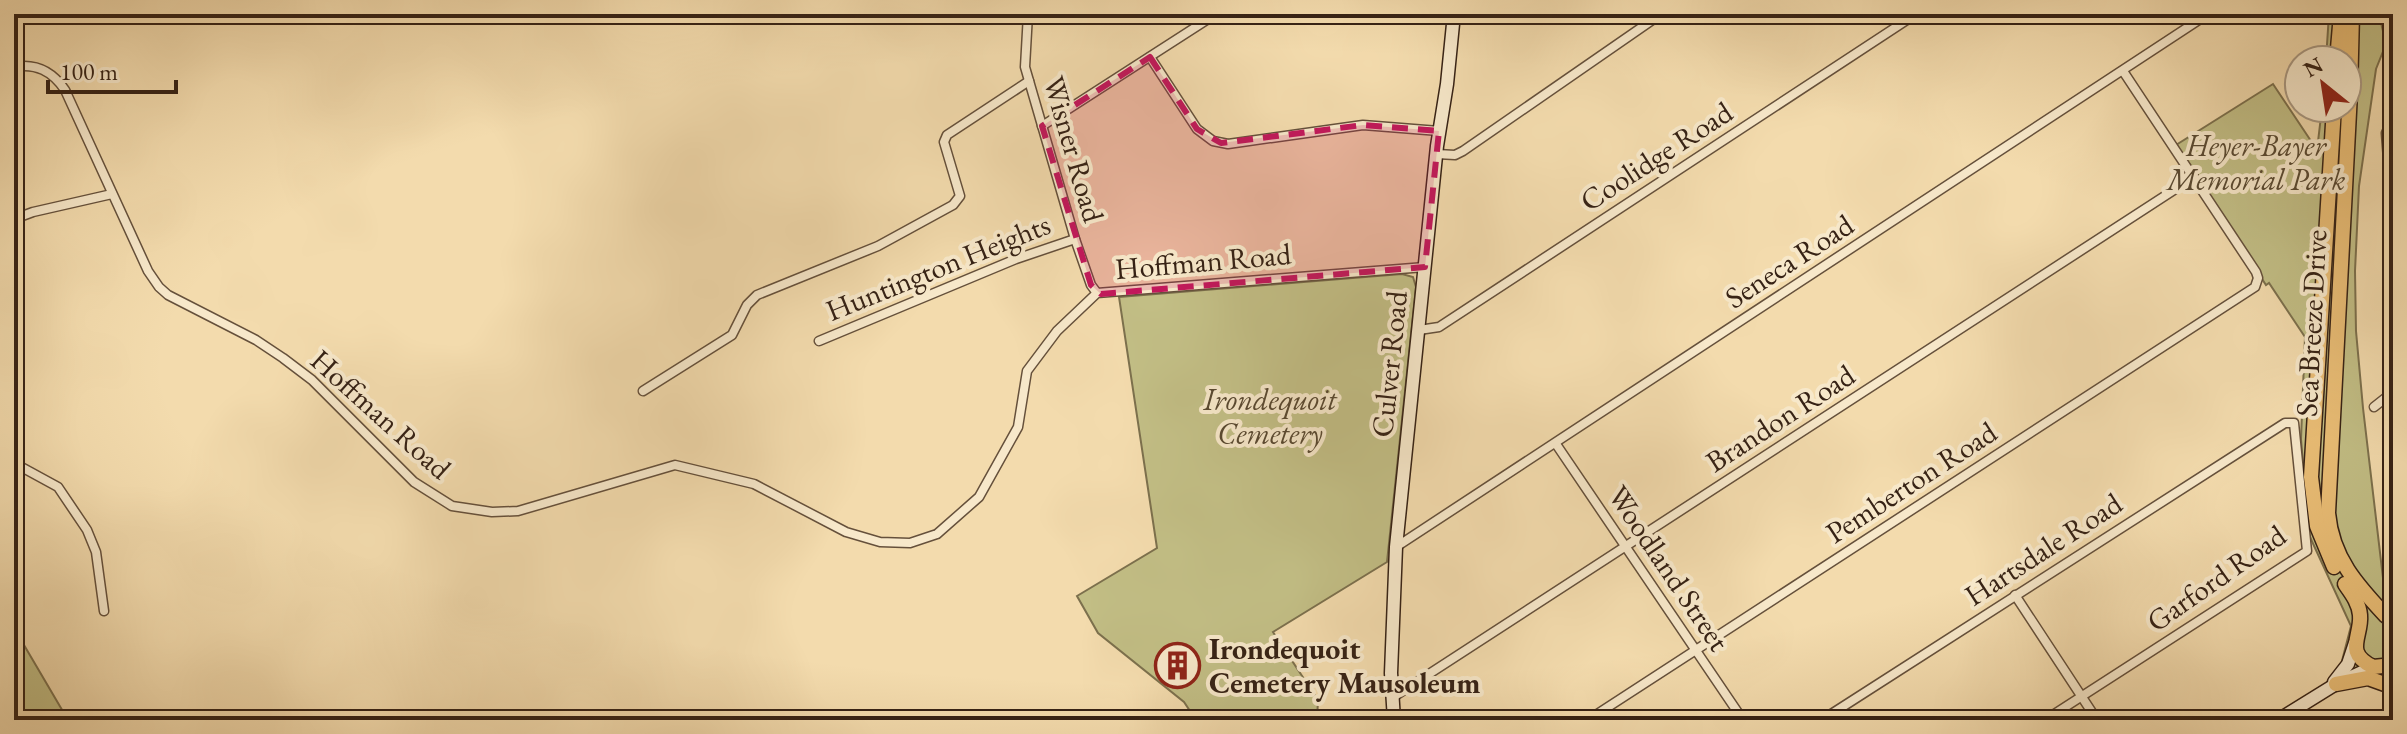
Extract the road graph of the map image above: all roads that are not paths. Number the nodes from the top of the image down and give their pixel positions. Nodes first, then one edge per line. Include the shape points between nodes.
1 (1028, 14) edge
2 (1216, 14) edge
3 (1454, 14) edge
4 (1661, 14) edge
5 (1916, 14) edge
6 (2208, 14) edge
7 (2341, 14) edge
8 (2352, 14) edge
9 (2338, 44) edge
10 (1150, 57) junction
11 (14, 67) edge
12 (2123, 71) junction
13 (1029, 81) junction
14 (2393, 118) edge
15 (2333, 124) edge
16 (1042, 126) junction
17 (1439, 131) junction
18 (1437, 154) junction
19 (2194, 177) junction
20 (2393, 193) edge
21 (112, 194) junction
22 (14, 219) edge
23 (1075, 239) junction
24 (1425, 267) junction
25 (1097, 293) junction
26 (1419, 330) junction
27 (819, 341) dead end
28 (643, 391) dead end
29 (2393, 392) edge
30 (2374, 407) dead end
31 (2291, 421) joint
32 (1556, 444) junction
33 (14, 463) edge
34 (1396, 547) junction
35 (1626, 547) junction
36 (2015, 595) junction
37 (104, 611) dead end
38 (2390, 617) edge
39 (2356, 637) junction
40 (1696, 650) junction
41 (2382, 667) edge
42 (2393, 679) edge
43 (2330, 687) junction
44 (2393, 687) edge
45 (2082, 697) junction
46 (1391, 698) junction
47 (1394, 720) edge
48 (1588, 720) edge
49 (1743, 720) edge
50 (1822, 720) edge
51 (2045, 720) edge
52 (2097, 720) edge
53 (2278, 720) edge

1 - 13 street, Wisner Road
2 - 10 street
3 - 17 main road, Culver Road
4 - 18 street via 1463,151
5 - 26 street, Coolidge Road via 1439,327
6 - 12 street, Seneca Road
7 - 9 main road
8 - 38 main road, Sea Breeze Drive via 2327,509 2345,568
10 - 16 street
10 - 17 street via 1197,129 1221,143 1363,125
11 - 21 street, Hoffman Road via 34,66 59,81
12 - 19 street
12 - 32 street, Seneca Road
13 - 16 street, Wisner Road
13 - 28 street via 947,135 944,142 960,196 953,205 878,246 757,295 732,335
14 - 20 street via 2386,133
15 - 39 main road, Sea Breeze Drive via 2312,489 2323,544 2359,608
16 - 23 street, Wisner Road
17 - 18 main road, Culver Road
18 - 24 main road, Culver Road
19 - 35 street, Brandon Road
19 - 40 street, Pemberton Road via 2258,283
21 - 22 street
21 - 25 street, Hoffman Road via 159,287 283,358 414,482 439,500 470,511 518,511 675,465 754,484 846,532 880,542 910,543 937,534 979,497 1018,427 1027,371 1057,331
23 - 25 street, Wisner Road
23 - 27 street, Huntington Heights
24 - 25 street, Hoffman Road
24 - 26 main road, Culver Road
26 - 34 main road, Culver Road
29 - 30 street
31 - 36 street, Hartsdale Road
31 - 45 street, Garford Road via 2297,429 2307,551
32 - 34 street, Seneca Road
32 - 35 street, Woodland Street
33 - 37 street via 58,487 87,530 96,552
34 - 46 main road, Culver Road
35 - 40 street, Woodland Street
35 - 46 street, Brandon Road
36 - 45 street
36 - 50 street, Hartsdale Road
38 - 39 main road via 2368,620
39 - 41 main road via 2359,656
39 - 43 main road via 2345,669
40 - 48 street, Pemberton Road
40 - 49 street, Woodland Street
41 - 42 main road
41 - 43 main road
43 - 44 main road via 2368,678
43 - 53 main road
45 - 51 street, Garford Road
45 - 52 street
46 - 47 main road, Culver Road

